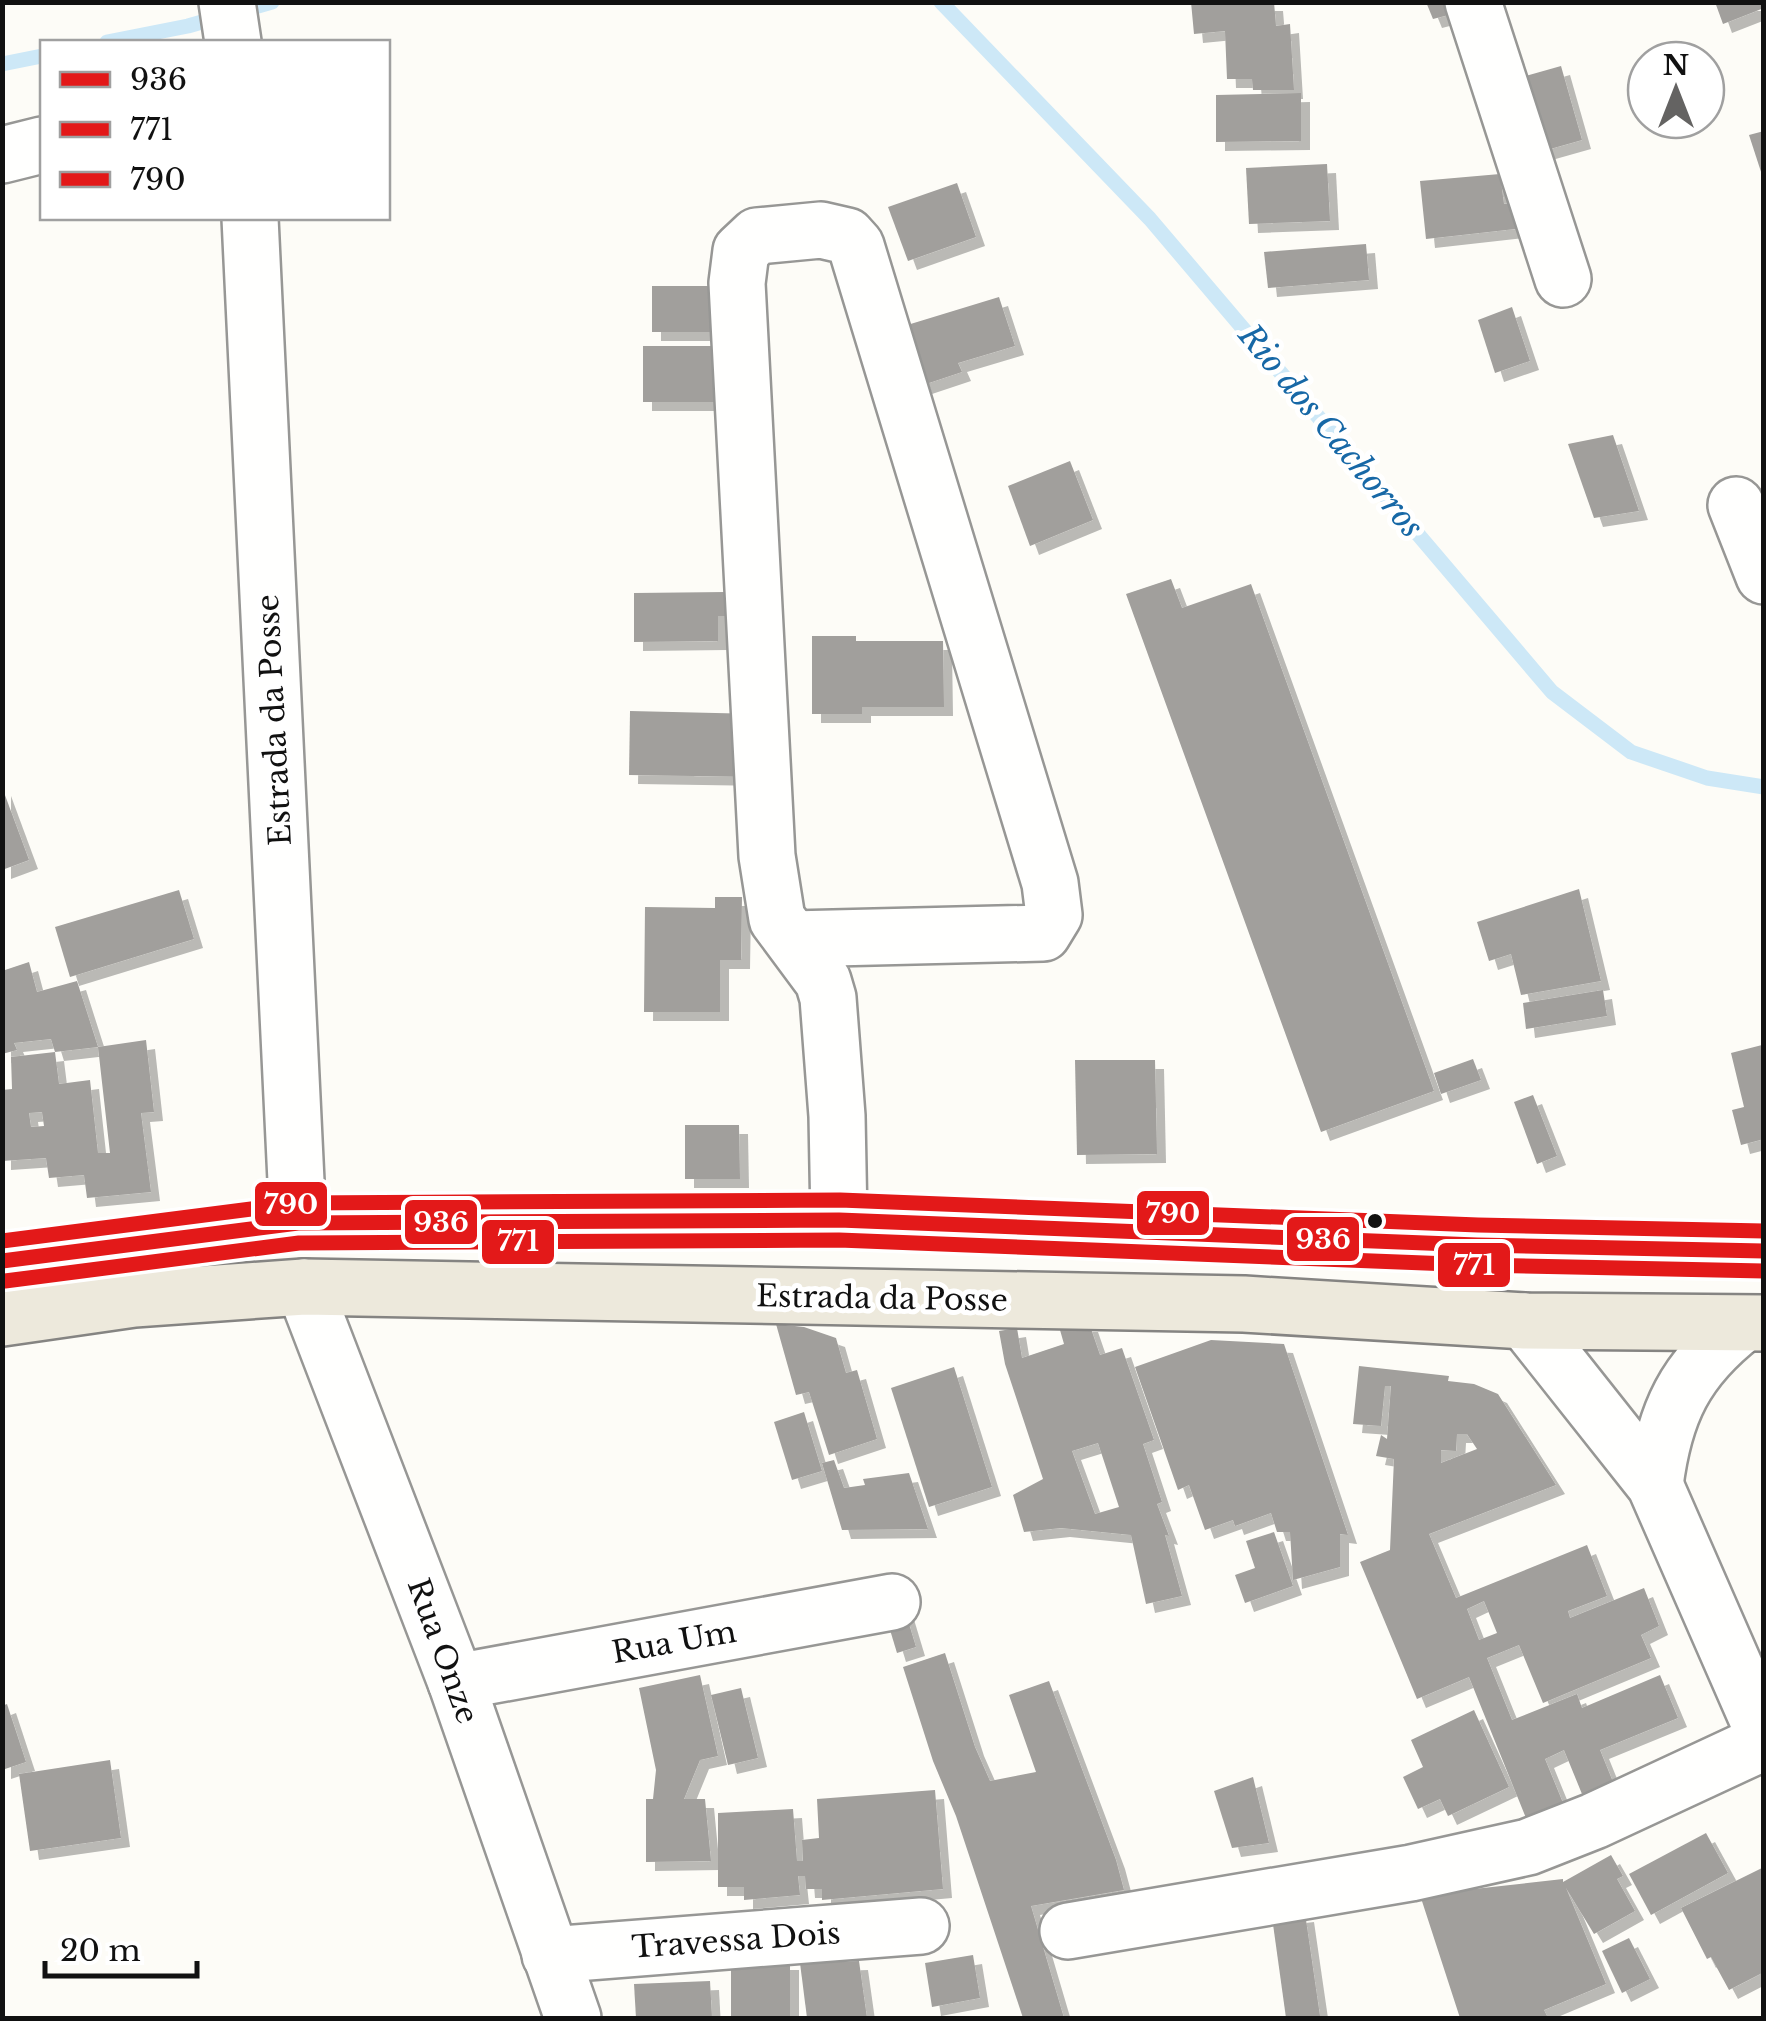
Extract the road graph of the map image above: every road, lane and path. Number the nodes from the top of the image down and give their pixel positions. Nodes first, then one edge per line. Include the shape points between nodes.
1 (1473, 2) edge
2 (40, 145) edge
3 (2, 156) edge
4 (250, 220) edge
5 (1563, 279) dead end
6 (1736, 505) dead end
7 (1764, 576) edge
8 (792, 938) junction
9 (839, 1220) junction
10 (298, 1223) junction
11 (1764, 1251) edge
12 (2, 1261) edge
13 (304, 1287) junction
14 (2, 1318) edge
15 (1525, 1320) junction
16 (1753, 1324) edge
17 (1654, 1485) junction
18 (892, 1602) dead end
19 (456, 1682) junction
20 (1764, 1734) edge
21 (1764, 1742) edge
22 (922, 1926) dead end
23 (1068, 1931) dead end
24 (550, 1955) junction
25 (573, 2018) edge

1 - 5 street
2 - 3 street
4 - 10 street, Estrada da Posse
6 - 7 street
8 - 8 street via 1044,934 1054,915 1050,882 856,246 847,236 821,230 757,236 737,264 767,856 778,919
8 - 9 street via 828,998
9 - 10 main road
9 - 11 main road
10 - 12 main road
13 - 14 main road, Estrada da Posse
13 - 15 main road, Estrada da Posse via 1244,1304
13 - 19 street, Rua Onze
15 - 16 main road, Estrada da Posse
15 - 17 street
16 - 17 street via 1696,1366 1680,1392
17 - 20 street
18 - 19 street, Rua Um
19 - 24 street, Rua Onze
21 - 23 street via 1528,1847
22 - 24 street, Travessa Dois
24 - 25 street, Rua Onze

